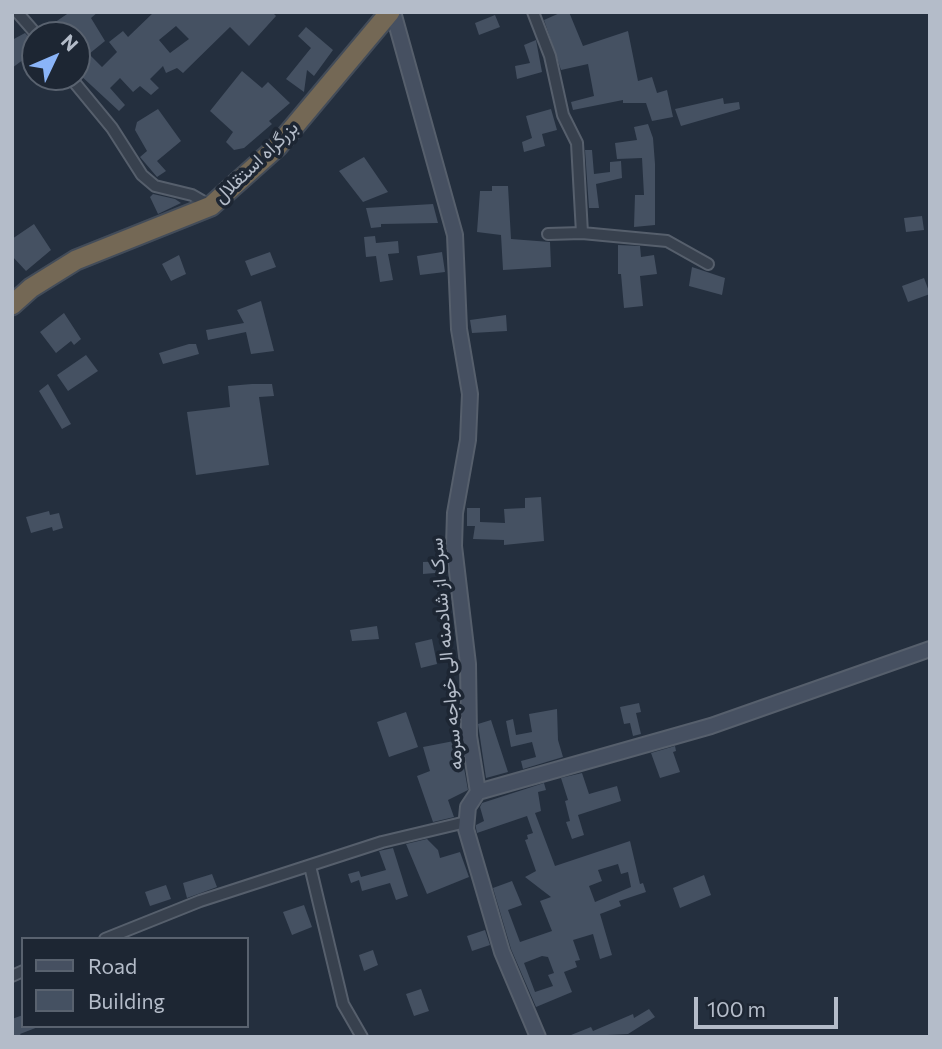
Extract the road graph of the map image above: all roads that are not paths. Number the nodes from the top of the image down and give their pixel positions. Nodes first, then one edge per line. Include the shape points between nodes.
1 (392, 12) edge
2 (533, 12) edge
3 (81, 91) edge
4 (211, 206) junction
5 (582, 233) junction
6 (548, 234) dead end
7 (708, 264) dead end
8 (12, 305) edge
9 (930, 649) edge
10 (478, 792) junction
11 (466, 822) junction
12 (310, 866) junction
13 (110, 937) edge
14 (362, 1037) edge
15 (538, 1037) edge

1 - 4 highway, بزرگراه استقلال via 277,147
1 - 10 street, سرک از شادمنه الی خواجه سرمه via 455,235 459,329 470,417 454,546 468,664 469,736
2 - 5 street via 577,143
3 - 4 street via 155,186 192,195
4 - 8 highway, بزرگراه استقلال via 76,260
5 - 6 street
5 - 7 street via 667,241
9 - 10 street via 711,726
10 - 11 street, سرک از شادمنه الی خواجه سرمه via 468,807
11 - 12 street via 382,842
11 - 15 street via 502,951
12 - 13 street via 200,901
12 - 14 street via 342,1003

